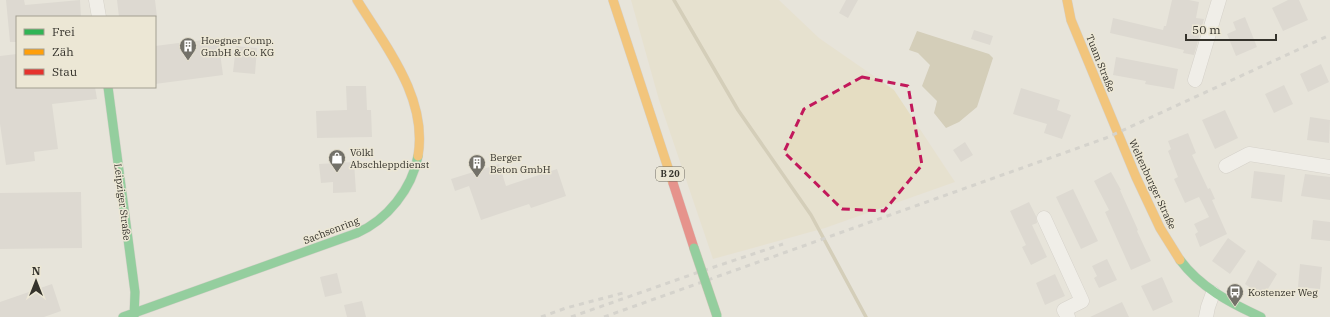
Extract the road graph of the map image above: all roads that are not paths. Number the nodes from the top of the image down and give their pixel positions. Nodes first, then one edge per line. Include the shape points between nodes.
1 (96, 0) edge
2 (357, 0) edge
3 (613, 0) edge
4 (1067, 0) edge
5 (1219, 0) edge
6 (99, 16) edge
7 (1195, 80) dead end
8 (108, 88) edge
9 (1118, 133) joint
10 (1226, 166) dead end
11 (1330, 167) edge
12 (1044, 218) dead end
13 (1213, 293) junction
14 (134, 315) edge
15 (717, 316) edge
16 (123, 317) edge
17 (1068, 317) edge
18 (1206, 317) edge
19 (1262, 317) edge

1 - 6 street
2 - 14 main road, Sachsenring via 401,73 419,118 418,161 411,182 398,202 377,222 358,233
3 - 15 main road, B 20, bridge
4 - 9 main road, Tuam Straße via 1071,20
5 - 7 street
8 - 14 main road, Leipziger Straße via 135,292
9 - 13 main road, Weltenburger Straße via 1158,225 1172,250 1192,274
10 - 11 street via 1249,154
12 - 17 street via 1082,301 1064,310
13 - 18 street
13 - 19 main road, Weltenburger Straße
14 - 16 main road, Sachsenring

